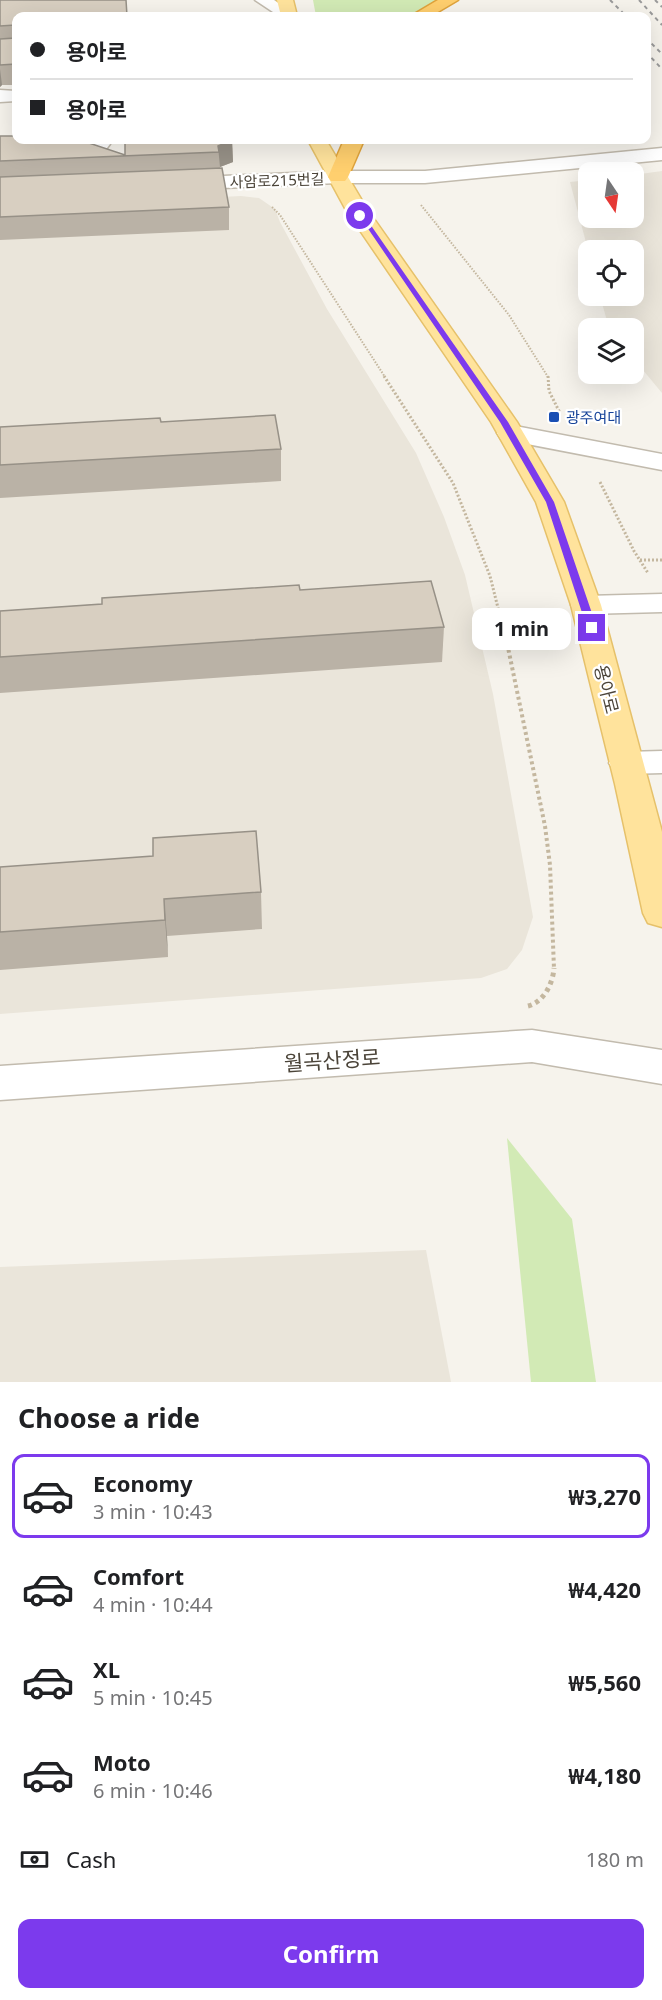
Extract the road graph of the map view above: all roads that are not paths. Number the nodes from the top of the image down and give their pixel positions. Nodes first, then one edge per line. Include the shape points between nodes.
1 (263, 0) edge
2 (450, 0) edge
3 (287, 10) edge
4 (427, 12) edge
5 (67, 144) edge
6 (100, 144) edge
7 (319, 144) edge
8 (352, 144) edge
9 (0, 148) edge
10 (662, 154) edge
11 (101, 165) edge
12 (338, 177) junction
13 (157, 184) edge
14 (510, 433) junction
15 (662, 462) edge
16 (657, 591) edge
17 (586, 605) junction
18 (662, 762) edge
19 (640, 776) edge
20 (662, 913) edge
21 (662, 1067) edge
22 (0, 1083) edge

1 - 3 street
2 - 4 highway
5 - 9 street
6 - 11 street
7 - 12 main road, 용아로
8 - 12 highway
10 - 12 street, 사암로215번길 via 424,177
12 - 13 street, 사암로215번길
12 - 14 main road, 용아로
14 - 15 street
14 - 17 main road, 용아로 via 550,502
16 - 17 street
17 - 19 main road, 용아로
18 - 19 street
19 - 20 main road, 용아로
21 - 22 street, 월곡산정로 via 532,1046

